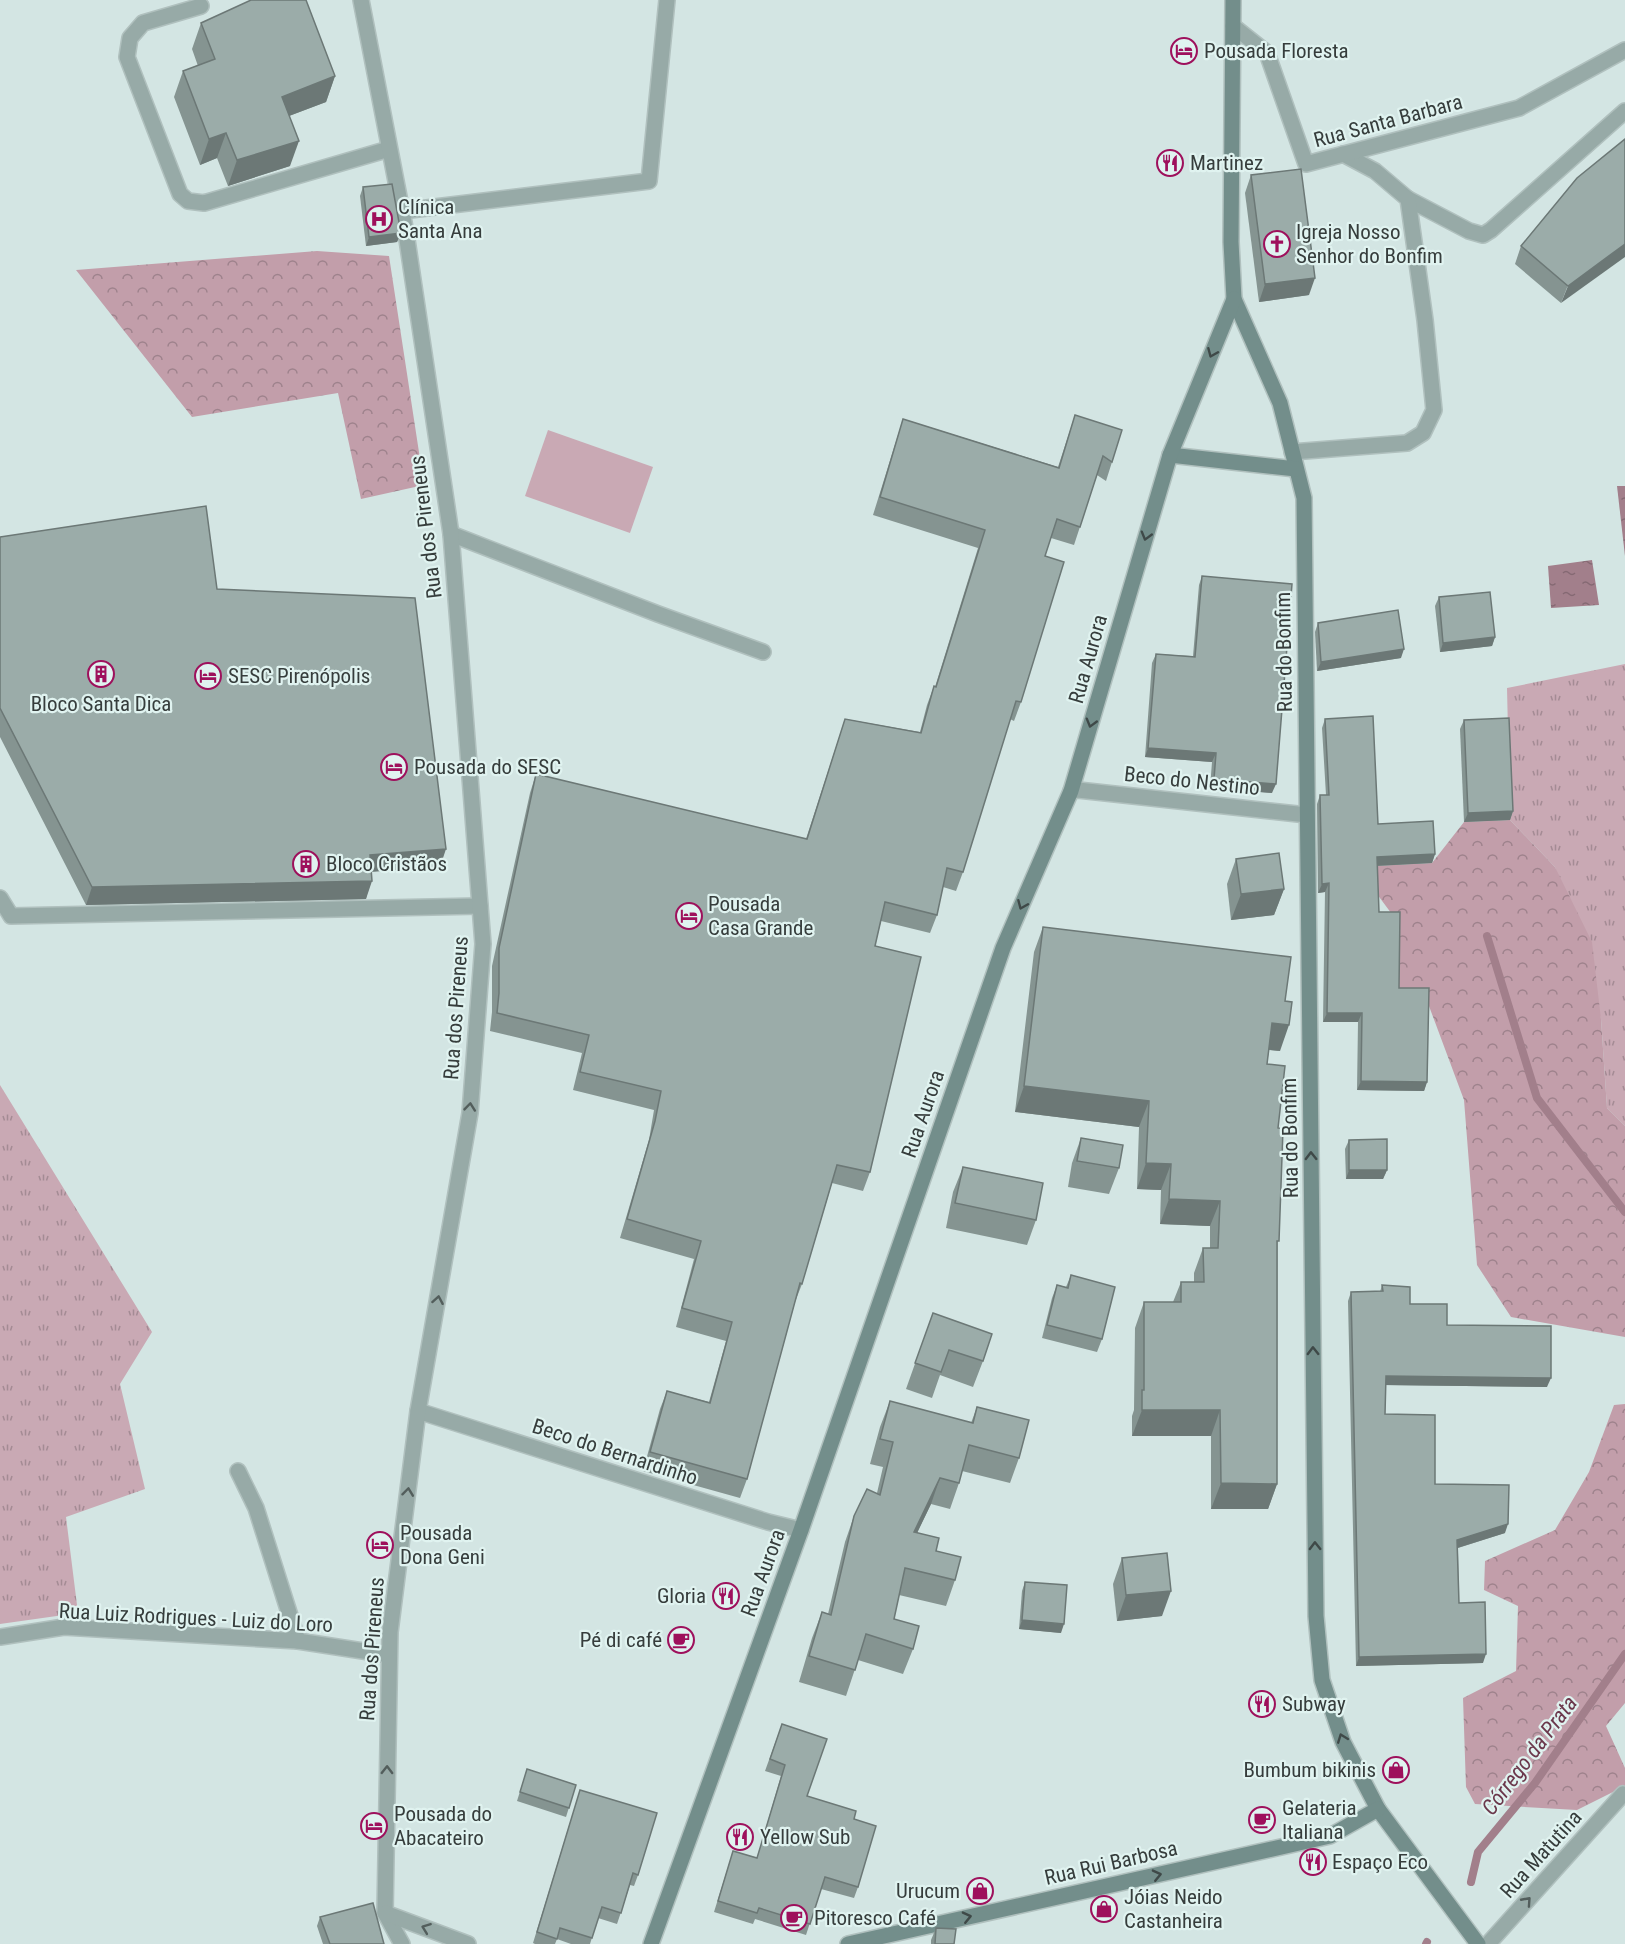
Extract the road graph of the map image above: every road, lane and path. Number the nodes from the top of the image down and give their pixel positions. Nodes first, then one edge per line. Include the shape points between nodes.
1 (362, 0) edge
2 (667, 0) edge
3 (1233, 0) edge
4 (201, 6) dead end
5 (1233, 26) junction
6 (1625, 50) edge
7 (1625, 111) edge
8 (389, 149) junction
9 (1343, 154) junction
10 (1408, 199) junction
11 (402, 211) junction
12 (1234, 299) junction
13 (1292, 452) junction
14 (1170, 455) junction
15 (1296, 469) junction
16 (452, 534) junction
17 (763, 652) dead end
18 (1071, 791) junction
19 (1307, 815) junction
20 (0, 898) edge
21 (480, 906) junction
22 (418, 1411) junction
23 (238, 1471) dead end
24 (801, 1530) junction
25 (0, 1637) edge
26 (298, 1641) junction
27 (389, 1655) junction
28 (1625, 1795) edge
29 (1378, 1809) junction
30 (385, 1912) junction
31 (659, 1923) junction
32 (402, 1944) edge
33 (468, 1944) edge
34 (651, 1944) edge
35 (657, 1944) edge
36 (848, 1944) edge
37 (1478, 1944) edge
38 (1488, 1944) edge

1 - 8 street, Rua dos Pireneus
2 - 11 street via 649,181
3 - 5 main road
4 - 8 street via 143,23 130,38 127,57 180,194 188,201 204,203
5 - 9 street, Rua Santa Barbara via 1267,53 1306,164
5 - 12 main road
6 - 9 street, Rua Santa Barbara via 1519,108
7 - 10 street via 1483,235
8 - 11 street, Rua dos Pireneus
9 - 10 street via 1375,171
10 - 13 street via 1434,410 1423,432 1407,443
11 - 16 street, Rua dos Pireneus
12 - 13 main road, Rua do Bonfim via 1281,403
12 -> 14 main road, Rua Aurora
13 - 15 main road, Rua do Bonfim
14 - 15 main road
14 -> 18 main road, Rua Aurora
15 - 19 main road, Rua do Bonfim via 1304,498
16 - 17 street
16 - 21 street, Rua dos Pireneus
18 - 19 street, Beco do Nestino
18 -> 24 main road, Rua Aurora via 1003,948
29 -> 19 main road, Rua do Bonfim via 1343,1742 1322,1680 1316,1616
20 - 21 street via 11,916
22 -> 21 street, Rua dos Pireneus via 470,1113 483,944
22 - 24 street, Beco do Bernardinho
27 -> 22 street, Rua dos Pireneus
23 - 26 street via 256,1508
24 - 31 main road, Rua Aurora
25 - 26 street, Rua Luiz Rodrigues - Luiz do Loro via 64,1627
26 - 27 street, Rua Luiz Rodrigues - Luiz do Loro
30 -> 27 street, Rua dos Pireneus
38 -> 28 street, Rua Matutina
36 -> 29 main road, Rua Rui Barbosa via 1330,1836
29 - 37 main road, Rua do Bonfim
30 - 32 street, Rua dos Pireneus
33 -> 30 street
31 - 34 main road, Rua Aurora
31 - 35 main road

